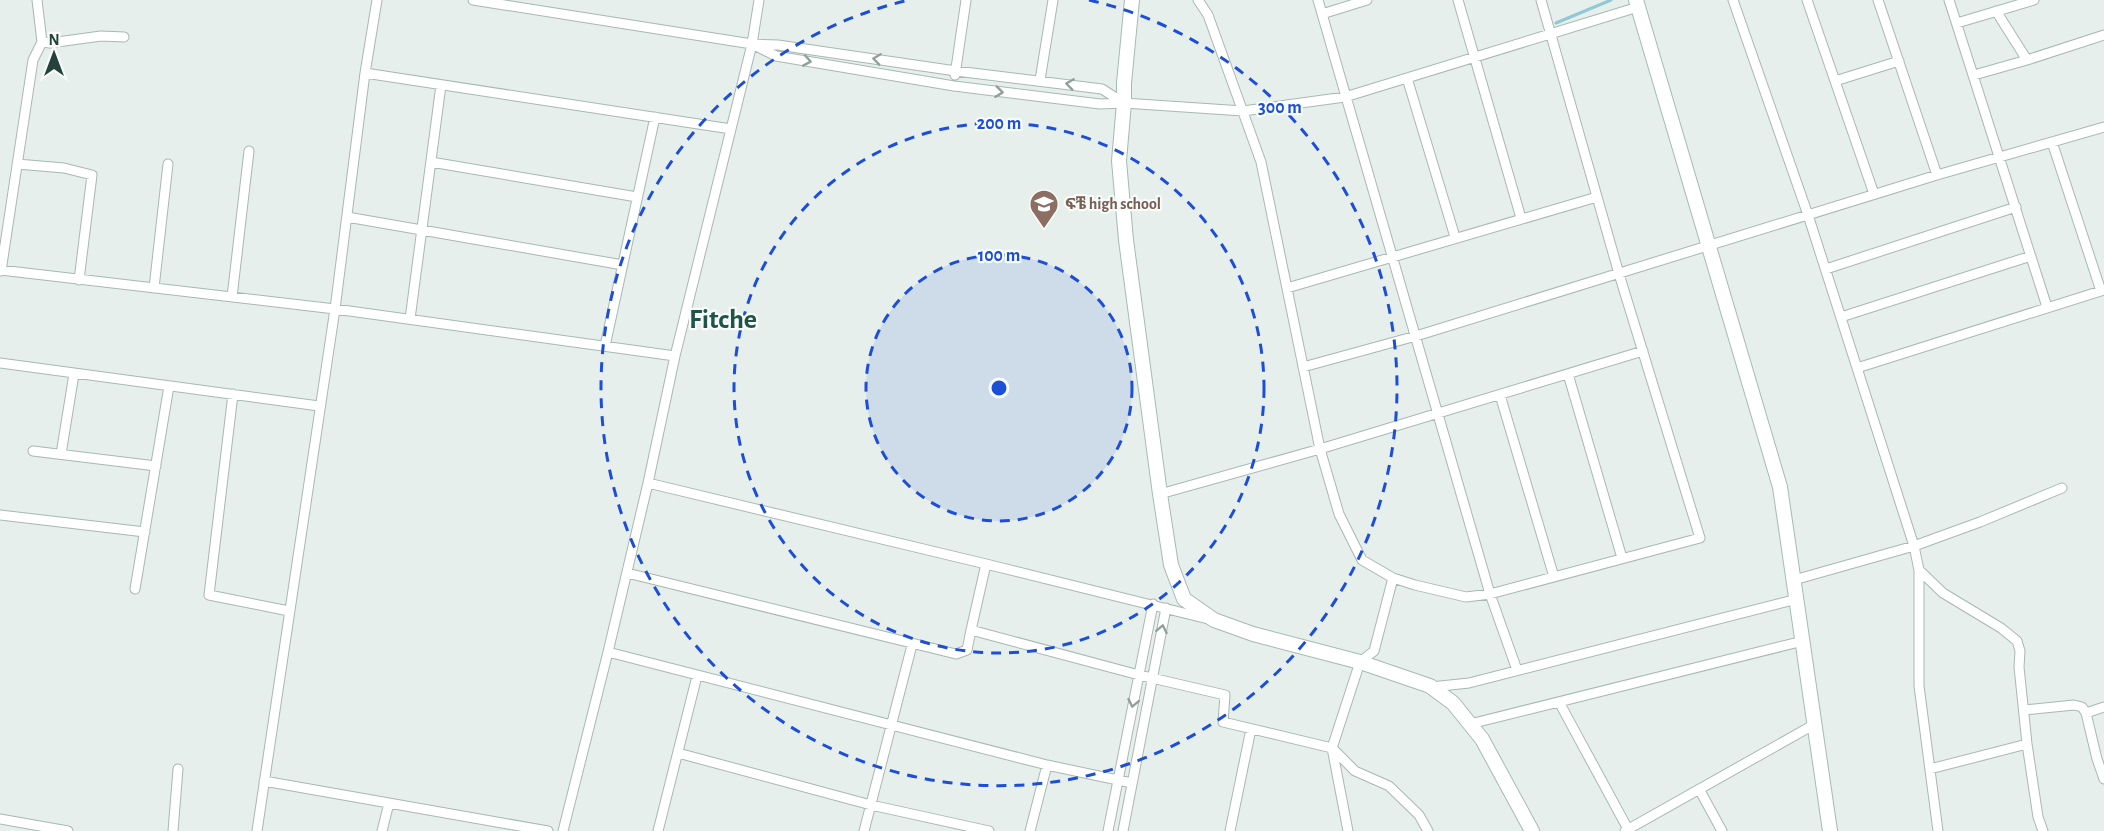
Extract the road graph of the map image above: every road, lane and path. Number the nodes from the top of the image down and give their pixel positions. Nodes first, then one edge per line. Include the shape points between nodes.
1 (37, 0) edge
2 (377, 0) edge
3 (473, 0) edge
4 (759, 0) edge
5 (966, 0) edge
6 (1053, 0) edge
7 (1132, 0) edge
8 (1199, 0) edge
9 (1318, 0) edge
10 (1367, 0) edge
11 (1458, 0) edge
12 (1541, 0) edge
13 (1733, 0) edge
14 (1807, 0) edge
15 (1878, 0) edge
16 (1949, 0) edge
17 (2034, 0) edge
18 (1637, 4) edge
19 (1996, 11) junction
20 (1322, 14) junction
21 (1957, 23) junction
22 (1551, 35) junction
23 (2104, 35) edge
24 (124, 37) dead end
25 (42, 42) junction
26 (752, 44) junction
27 (1475, 58) junction
28 (2027, 60) junction
29 (1899, 62) junction
30 (956, 71) junction
31 (365, 73) junction
32 (1974, 75) junction
33 (1407, 78) junction
34 (1040, 80) junction
35 (1835, 81) junction
36 (441, 85) junction
37 (954, 86) junction
38 (1345, 97) junction
39 (1124, 103) junction
40 (1243, 111) junction
41 (655, 117) junction
42 (2104, 127) edge
43 (731, 129) junction
44 (2052, 142) junction
45 (249, 151) dead end
46 (2001, 157) junction
47 (431, 162) junction
48 (17, 164) junction
49 (168, 165) dead end
50 (1937, 175) junction
51 (1874, 194) junction
52 (637, 197) junction
53 (1597, 197) junction
54 (2016, 207) junction
55 (1808, 215) junction
56 (347, 218) junction
57 (1521, 218) junction
58 (422, 230) junction
59 (1455, 237) junction
60 (1708, 244) junction
61 (1391, 256) junction
62 (2031, 256) junction
63 (623, 265) junction
64 (1826, 269) junction
65 (1, 271) edge
66 (1619, 274) junction
67 (79, 279) junction
68 (154, 288) junction
69 (1287, 288) junction
70 (2102, 290) edge
71 (232, 297) junction
72 (2047, 307) junction
73 (335, 309) junction
74 (1841, 317) junction
75 (410, 319) junction
76 (1416, 336) junction
77 (605, 346) junction
78 (1643, 351) junction
79 (675, 356) junction
80 (0, 363) edge
81 (1304, 367) junction
82 (1857, 368) junction
83 (74, 374) junction
84 (1568, 374) junction
85 (169, 386) junction
86 (233, 394) junction
87 (1500, 395) junction
88 (319, 406) junction
89 (1437, 414) junction
90 (1320, 449) junction
91 (33, 451) dead end
92 (61, 454) junction
93 (156, 466) junction
94 (648, 483) junction
95 (2062, 488) dead end
96 (1160, 494) junction
97 (0, 515) edge
98 (145, 532) junction
99 (1914, 546) junction
100 (1622, 558) junction
101 (986, 564) junction
102 (1919, 570) junction
103 (627, 573) junction
104 (1554, 577) junction
105 (1393, 578) junction
106 (1794, 580) junction
107 (135, 589) dead end
108 (1490, 594) junction
109 (1797, 599) junction
110 (1153, 604) junction
111 (1166, 608) junction
112 (289, 611) junction
113 (1214, 620) junction
114 (971, 630) junction
115 (1803, 641) junction
116 (912, 645) junction
117 (608, 652) junction
118 (1360, 662) junction
119 (1516, 670) junction
120 (697, 675) junction
121 (1139, 675) junction
122 (1152, 678) junction
123 (1431, 687) junction
124 (1559, 702) junction
125 (2104, 706) edge
126 (2024, 710) junction
127 (2086, 713) junction
128 (1470, 724) junction
129 (1815, 724) junction
130 (892, 725) junction
131 (1251, 729) junction
132 (2027, 744) junction
133 (1332, 748) junction
134 (678, 753) junction
135 (1047, 765) junction
136 (178, 769) dead end
137 (1930, 769) junction
138 (2104, 779) edge
139 (1118, 780) junction
140 (264, 781) junction
141 (1132, 783) junction
142 (1699, 789) junction
143 (389, 803) junction
144 (871, 805) junction
145 (0, 819) edge
146 (42, 829) edge
147 (1627, 830) edge
148 (68, 831) edge
149 (174, 831) edge
150 (257, 831) edge
151 (382, 831) edge
152 (548, 831) edge
153 (563, 831) edge
154 (658, 831) edge
155 (864, 831) edge
156 (989, 831) edge
157 (1030, 831) edge
158 (1108, 831) edge
159 (1123, 831) edge
160 (1230, 831) edge
161 (1348, 831) edge
162 (1428, 831) edge
163 (1532, 831) edge
164 (1722, 831) edge
165 (1830, 831) edge
166 (1938, 831) edge
167 (2043, 831) edge

1 - 25 street
2 - 31 street
3 - 26 street
4 - 26 street
5 - 30 street
6 - 34 street
7 - 39 street
8 - 40 street
9 - 20 street
10 - 20 street
11 - 27 street
12 - 22 street
13 - 55 street
14 - 35 street
15 - 29 street
16 - 21 street
17 - 19 street
18 - 22 street
18 - 60 street
19 - 21 street
19 - 28 street
20 - 38 street
21 - 32 street
22 - 27 street
22 - 53 street
23 - 28 street
24 - 25 street
25 - 48 street via 33,60
30 -> 26 street
26 -> 37 street via 776,56
26 - 43 street
27 - 33 street
27 - 57 street
28 - 32 street
29 - 35 street
29 - 50 street
30 - 34 street
30 - 37 street
31 - 36 street
31 - 56 street
32 - 46 street
33 - 38 street
33 - 59 street
39 -> 34 street via 1102,89
35 - 51 street
36 - 41 street
36 - 47 street
37 -> 39 street via 1100,104
38 - 40 street
38 - 61 street
39 - 40 street
39 - 96 street via 1119,160 1125,228
40 - 69 street via 1260,162
41 - 43 street
41 - 52 street
42 - 44 street
43 - 79 street
44 - 46 street
44 - 70 street
45 - 71 street
46 - 50 street
46 - 54 street
47 - 52 street
47 - 58 street
48 - 65 street
48 - 67 street via 92,175
49 - 68 street
50 - 51 street
51 - 55 street
52 - 63 street
53 - 57 street
53 - 66 street
54 - 62 street
54 - 64 street
55 - 60 street
55 - 64 street
56 - 58 street
56 - 73 street
57 - 59 street
58 - 63 street
58 - 75 street
59 - 61 street
60 - 66 street
60 - 106 street via 1780,487
61 - 69 street
61 - 76 street
62 - 72 street
62 - 74 street
63 - 77 street
64 - 74 street
65 - 67 street
66 - 76 street
66 - 78 street
67 - 68 street
68 - 71 street
69 - 81 street
70 - 72 street
71 - 73 street
72 - 82 street
73 - 75 street
73 - 88 street
74 - 82 street
75 - 77 street
76 - 81 street
76 - 89 street
77 - 79 street
78 - 84 street
78 - 100 street via 1700,538
79 - 94 street
80 - 83 street
81 - 90 street
82 - 99 street
83 - 85 street
83 - 92 street
84 - 87 street
84 - 100 street
85 - 86 street
85 - 93 street
86 - 88 street
86 - 112 street via 209,595
87 - 89 street
87 - 104 street
88 - 112 street
89 - 90 street
89 - 108 street
90 - 96 street
90 - 105 street via 1339,514 1362,560
91 - 92 street
92 - 93 street
93 - 98 street
94 - 101 street
94 - 103 street
95 - 99 street
96 - 113 street via 1171,565 1184,599
97 - 98 street
98 - 107 street
99 - 102 street
99 - 106 street
100 - 104 street
101 - 110 street
101 - 114 street
102 - 126 street via 1943,593 2017,641
102 - 137 street via 1919,686
103 - 116 street
103 - 117 street
104 - 108 street
105 - 108 street via 1466,597
105 - 118 street via 1374,651
106 - 109 street
108 - 119 street
109 - 115 street
109 - 119 street
110 - 111 street
110 - 121 street
111 - 113 street
122 -> 111 street
112 - 140 street
113 - 118 street
114 - 116 street via 967,650 956,654
114 - 121 street
115 - 124 street
115 - 129 street
116 - 130 street
117 - 120 street
117 - 153 street
118 - 123 street
118 - 133 street
119 - 123 street via 1469,683
120 - 130 street
120 - 134 street
121 - 122 street
121 -> 139 street
122 - 131 street via 1225,695 1223,722
122 - 141 street
123 - 128 street via 1453,703
124 - 128 street
124 - 147 street
125 - 127 street
126 - 127 street via 2074,705
126 - 132 street
127 - 138 street
128 - 163 street
129 - 142 street
129 - 165 street
130 - 135 street
130 - 144 street
131 - 133 street
131 - 160 street
132 - 137 street
132 - 167 street
133 - 161 street
133 - 162 street via 1354,771 1389,786 1419,815
134 - 144 street
134 - 154 street
135 - 139 street
135 - 157 street
136 - 149 street
137 - 166 street
139 - 141 street
139 - 158 street
140 - 143 street
140 - 150 street
141 - 159 street
142 - 147 street
142 - 164 street
143 - 151 street
143 - 152 street
144 - 155 street
144 - 156 street
145 - 146 street
146 - 148 street

